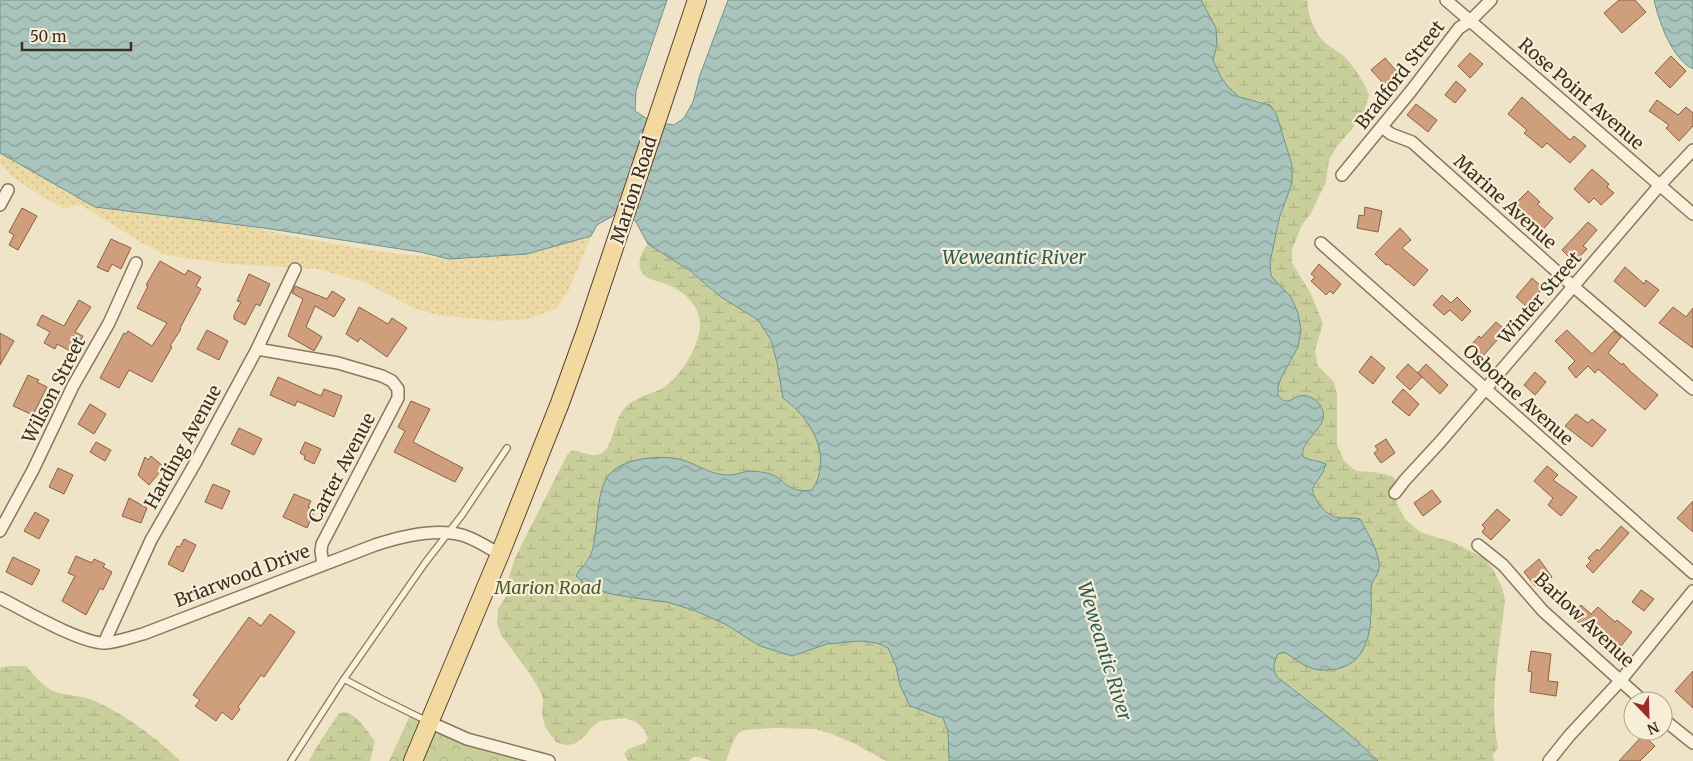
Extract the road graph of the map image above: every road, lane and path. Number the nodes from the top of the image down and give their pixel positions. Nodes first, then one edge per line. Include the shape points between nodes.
1 (1446, 0) edge
2 (1491, 0) edge
3 (696, 3) edge
4 (1470, 21) junction
5 (1382, 127) junction
6 (1693, 150) edge
7 (1342, 175) dead end
8 (1659, 186) junction
9 (8, 190) dead end
10 (0, 205) edge
11 (1693, 214) edge
12 (1321, 243) dead end
13 (136, 263) dead end
14 (295, 269) dead end
15 (1574, 287) junction
16 (257, 349) junction
17 (1484, 389) junction
18 (1693, 389) edge
19 (507, 448) dead end
20 (1395, 493) dead end
21 (0, 531) edge
22 (448, 533) junction
23 (1478, 546) dead end
24 (500, 554) junction
25 (322, 564) junction
26 (1693, 573) edge
27 (1693, 592) edge
28 (0, 598) edge
29 (104, 643) junction
30 (344, 679) junction
31 (1621, 680) junction
32 (1633, 691) edge
33 (429, 722) junction
34 (1673, 728) edge
35 (1693, 743) edge
36 (291, 761) edge
37 (413, 761) edge
38 (549, 761) edge
39 (1549, 761) edge

1 - 4 street, Rose Point Avenue
2 - 4 street, Bradford Street
3 - 24 main road, Marion Road via 560,403
4 - 5 street, Bradford Street via 1459,28
4 - 8 street, Rose Point Avenue
5 - 7 street, Bradford Street
5 - 15 street, Marine Avenue via 1412,142
6 - 8 street, Winter Street
8 - 11 street, Rose Point Avenue
8 - 15 street, Winter Street
9 - 10 street
12 - 17 street, Osborne Avenue
13 - 21 street, Wilson Street via 109,324 73,386
14 - 16 street, Harding Avenue
15 - 17 street, Winter Street
15 - 18 street, Marine Avenue
16 - 25 street, Carter Avenue via 338,363 382,376 398,389 398,398 322,544
16 - 29 street, Harding Avenue via 151,540
17 - 20 street, Winter Street
17 - 26 street, Osborne Avenue
19 - 22 lane
22 - 24 street, Briarwood Drive via 462,535
22 - 25 street, Briarwood Drive via 409,535
22 - 30 lane
23 - 31 street, Barlow Avenue via 1503,565 1543,611
24 - 33 main road, Marion Road
25 - 29 street, Briarwood Drive via 143,634
27 - 31 street
28 - 29 street, Briarwood Drive via 86,640
30 - 33 lane
30 - 36 lane
31 - 32 street, Barlow Avenue
31 - 39 street
33 - 37 main road, Marion Road
33 - 38 street via 467,738
34 - 35 street

